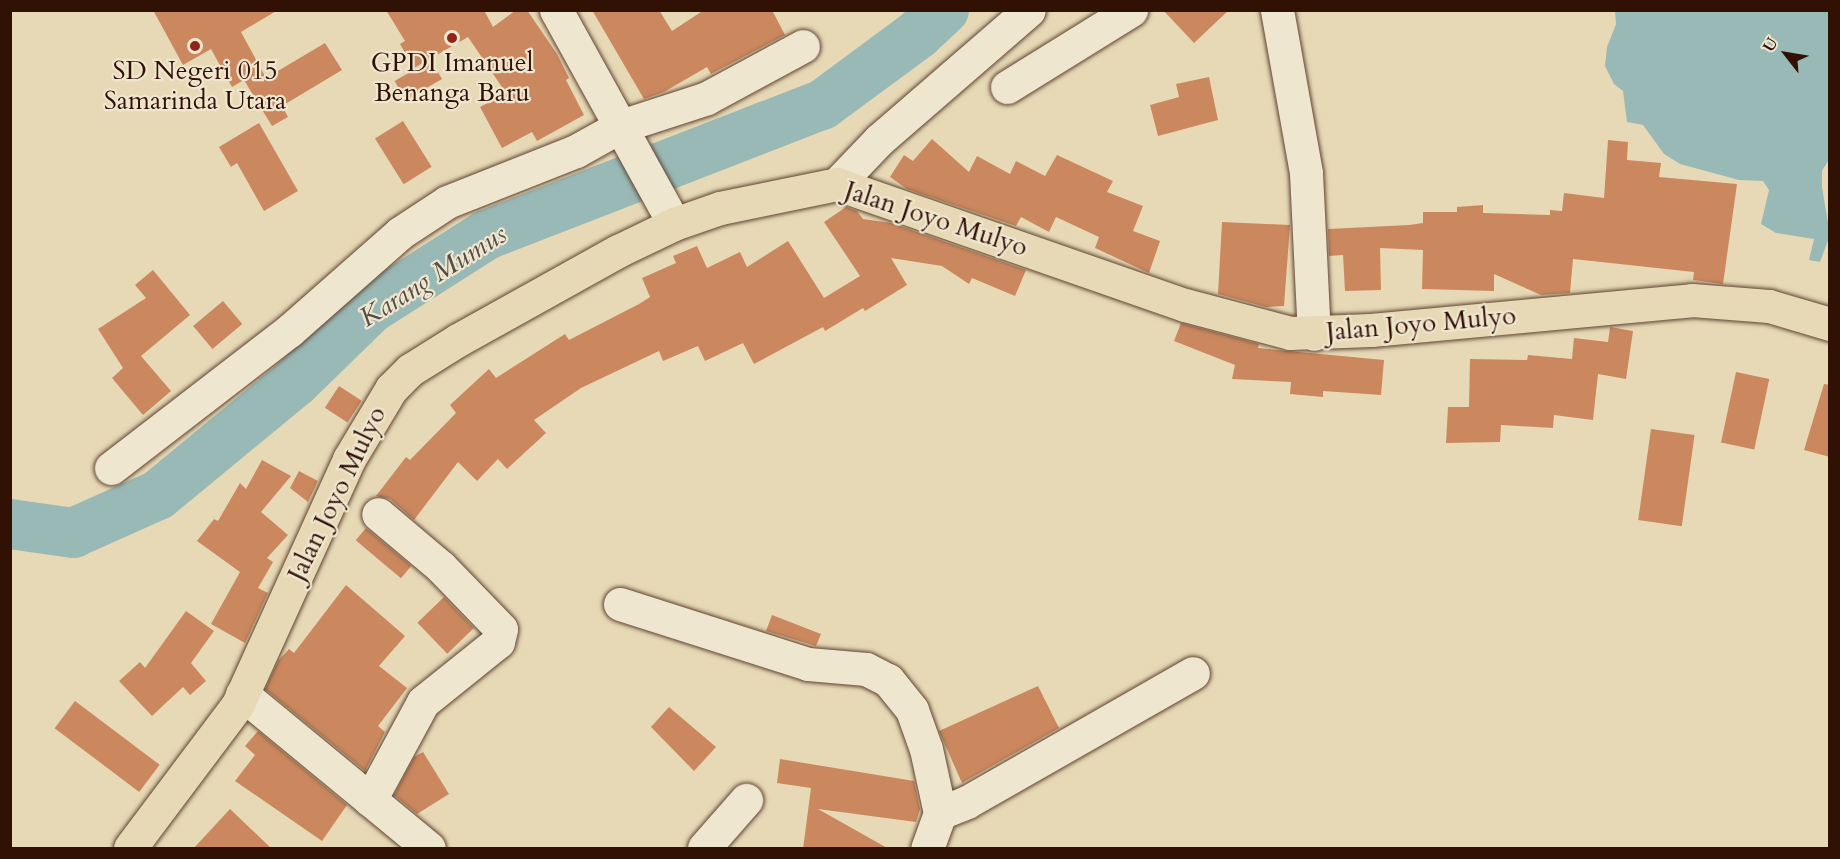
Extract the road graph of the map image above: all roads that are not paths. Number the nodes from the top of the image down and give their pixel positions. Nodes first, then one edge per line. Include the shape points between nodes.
1 (556, 10) edge
2 (1029, 10) edge
3 (1131, 10) edge
4 (1277, 10) edge
5 (803, 46) dead end
6 (1007, 87) dead end
7 (622, 128) junction
8 (837, 184) junction
9 (668, 211) junction
10 (1830, 324) edge
11 (1314, 334) junction
12 (111, 468) dead end
13 (378, 514) dead end
14 (621, 604) dead end
15 (1193, 673) dead end
16 (242, 694) junction
17 (370, 800) junction
18 (746, 800) dead end
19 (940, 813) junction
20 (130, 849) edge
21 (429, 849) edge
22 (704, 849) edge
23 (927, 849) edge

1 - 7 street
2 - 8 street via 879,140
3 - 6 street
4 - 11 street via 1306,173
5 - 7 street via 707,98
7 - 9 street
7 - 12 street via 576,151 447,202 419,220 341,282 289,331
8 - 9 main road, Jalan Joyo Mulyo via 720,208
8 - 11 main road, Jalan Joyo Mulyo via 1185,305 1268,330
9 - 16 main road, Jalan Joyo Mulyo via 410,370 391,389 349,459
10 - 11 main road, Jalan Joyo Mulyo via 1769,306 1692,300
13 - 17 street via 441,567 501,629 498,642 423,702
14 - 19 street via 808,664 866,669 888,680 912,710 926,749
15 - 19 street via 967,802
16 - 17 street
16 - 20 main road, Jalan Joyo Mulyo via 220,732
17 - 21 street
18 - 22 street
19 - 23 street

